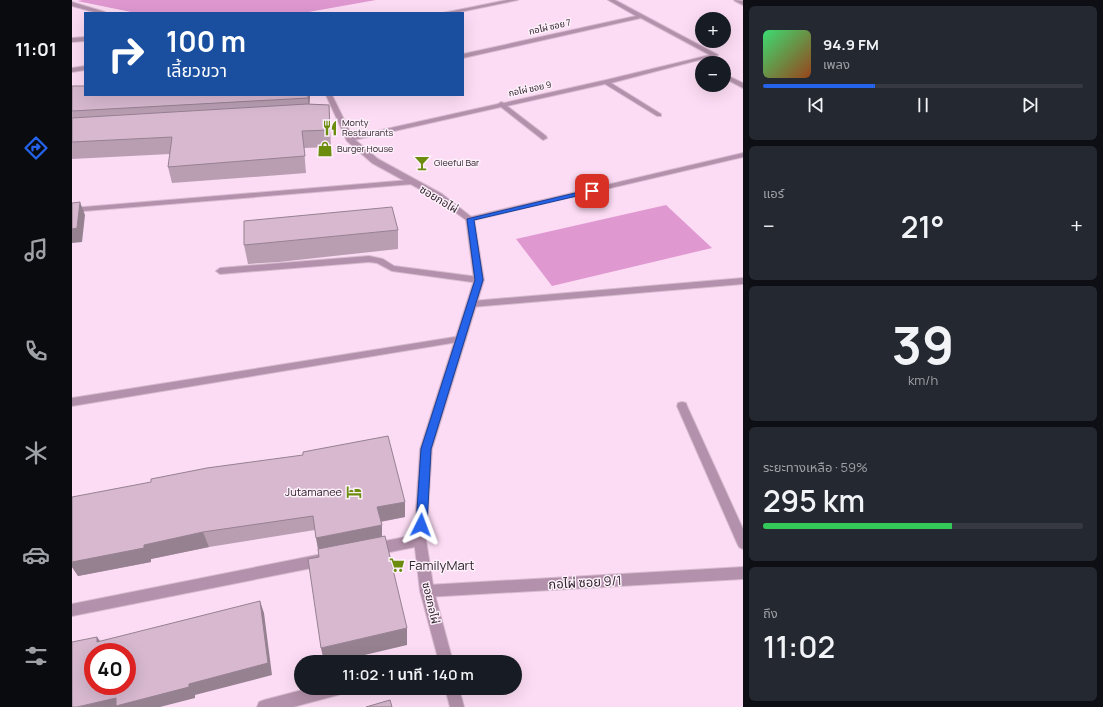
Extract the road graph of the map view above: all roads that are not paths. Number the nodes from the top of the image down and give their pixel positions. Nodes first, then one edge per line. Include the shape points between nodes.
1 (515, 0) edge
2 (611, 0) edge
3 (737, 0) edge
4 (743, 3) edge
5 (72, 4) edge
6 (100, 12) edge
7 (451, 12) edge
8 (642, 16) junction
9 (84, 39) edge
10 (72, 40) edge
11 (464, 56) edge
12 (694, 60) joint
13 (84, 68) edge
14 (72, 70) edge
15 (731, 80) edge
16 (606, 82) junction
17 (743, 86) edge
18 (329, 96) edge
19 (501, 104) junction
20 (659, 115) dead end
21 (543, 138) dead end
22 (350, 139) junction
23 (743, 155) edge
24 (410, 182) junction
25 (72, 210) edge
26 (470, 219) junction
27 (220, 271) dead end
28 (479, 280) junction
29 (743, 281) edge
30 (472, 304) junction
31 (461, 339) junction
32 (72, 402) edge
33 (682, 406) dead end
34 (420, 540) junction
35 (743, 543) edge
36 (360, 552) edge
37 (337, 557) edge
38 (743, 573) edge
39 (427, 591) junction
40 (72, 610) edge
41 (443, 655) edge
42 (311, 695) edge
43 (454, 695) edge
44 (264, 707) edge
45 (457, 707) edge

1 - 7 street
2 - 8 street
3 - 4 street
5 - 6 street
8 - 11 street, กอไผ่ ซอย 7
8 - 12 street, กอไผ่ ซอย 9 via 715,55
9 - 10 street
12 - 16 street, กอไผ่ ซอย 9
13 - 14 street
15 - 17 street
16 - 19 street, กอไผ่ ซอย 9
16 - 20 street
18 - 22 street, ซอยกอไผ่ via 334,116
19 - 21 street
19 - 22 street, กอไผ่ ซอย 9
22 - 24 street, ซอยกอไผ่ via 375,162
23 - 26 street
24 - 25 street
24 - 26 street, ซอยกอไผ่ via 439,196
26 - 28 street, ซอยกอไผ่
27 - 28 street via 369,259 380,261 392,268
28 - 30 street, ซอยกอไผ่
29 - 30 street
30 - 31 street, ซอยกอไผ่
31 - 32 street
31 - 34 street, ซอยกอไผ่ via 426,449
33 - 35 street
34 - 36 street
34 - 39 street, ซอยกอไผ่
37 - 40 street
38 - 39 street, กอไผ่ ซอย 9/1
39 - 41 street, ซอยกอไผ่
42 - 44 street
43 - 45 street

